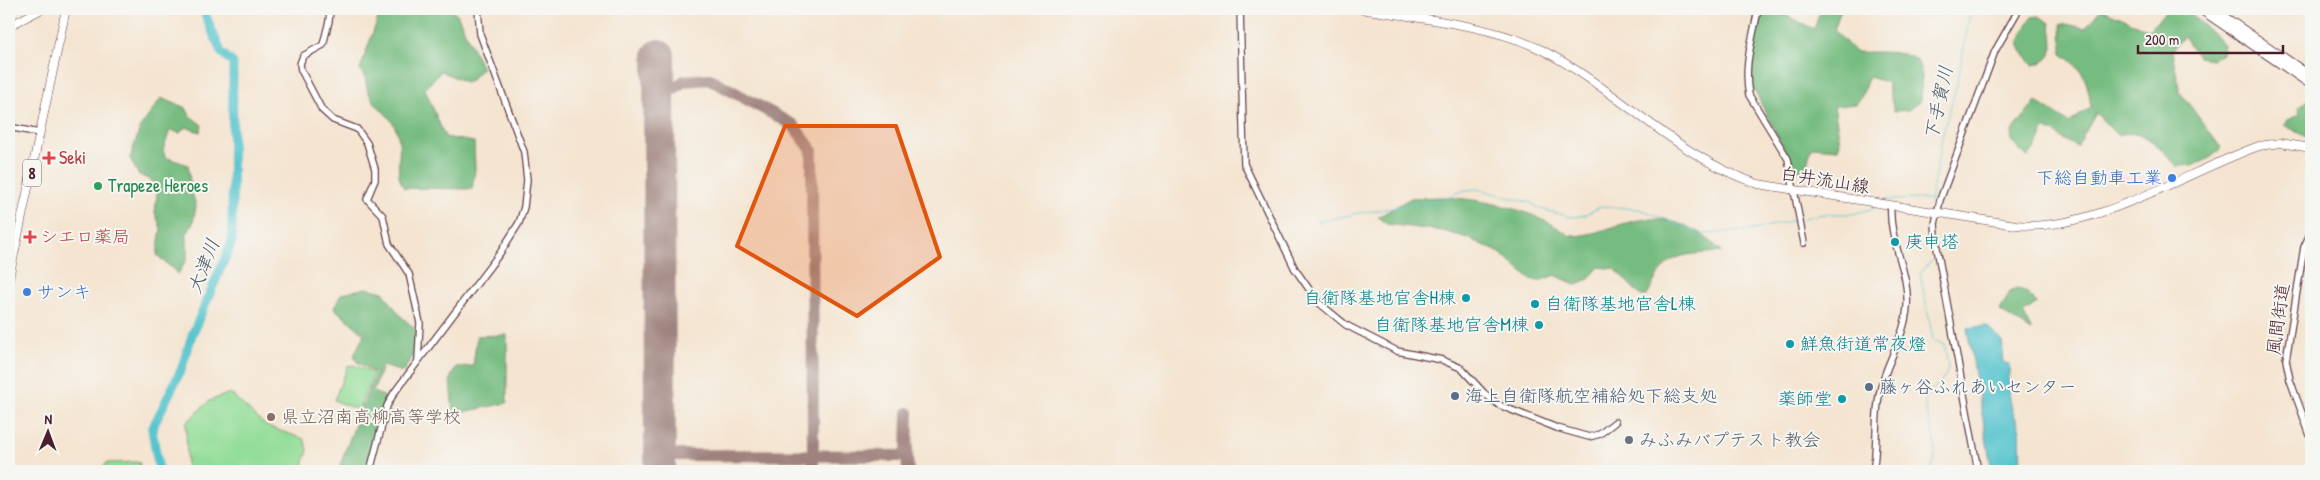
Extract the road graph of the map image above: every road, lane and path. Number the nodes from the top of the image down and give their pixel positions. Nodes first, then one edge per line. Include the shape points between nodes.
1 (42, 9) edge
2 (66, 9) edge
3 (330, 9) edge
4 (478, 9) edge
5 (1240, 9) edge
6 (1361, 9) edge
7 (1758, 9) edge
8 (2019, 9) edge
9 (2200, 9) edge
10 (2212, 9) edge
11 (9, 26) edge
12 (2274, 55) junction
13 (2311, 77) edge
14 (2311, 84) edge
15 (9, 126) edge
16 (39, 133) junction
17 (2311, 148) edge
18 (1794, 190) junction
19 (1891, 205) junction
20 (1937, 212) junction
21 (2311, 232) edge
22 (1804, 243) dead end
23 (9, 278) edge
24 (418, 360) junction
25 (1615, 422) dead end
26 (2311, 438) edge
27 (370, 471) edge
28 (1873, 471) edge
29 (1978, 471) edge

1 - 11 main road
2 - 16 main road, 8
3 - 24 street via 325,41 304,56 301,70 322,110 333,120 357,129 373,158 376,177 367,199 383,216 389,244 409,274 420,324
4 - 24 street via 480,34 524,152 527,180 524,206 519,223 503,249
5 - 25 street via 1244,164 1295,270 1318,302 1346,325 1397,351 1442,360 1461,368 1499,405 1557,428 1589,436 1600,434
6 - 18 main road, 白井流山線 via 1515,38 1562,62 1724,170 1758,184
7 - 18 street via 1747,54 1746,83 1749,95 1788,159
8 - 20 street via 1995,51
9 - 12 highway
10 - 12 highway
12 - 13 highway
12 - 14 highway
15 - 16 street
16 - 23 main road, 8
17 - 20 main road, 白井流山線 via 2280,143 2259,146 2105,211 2051,226 2016,225
18 - 19 main road, 白井流山線
18 - 22 street
19 - 20 main road, 白井流山線
19 - 28 street via 1893,235 1907,284 1907,307 1902,333 1880,390
20 - 29 street via 1936,248
21 - 26 street, 風間街道 via 2304,247 2286,360
24 - 27 street via 398,386 388,406

